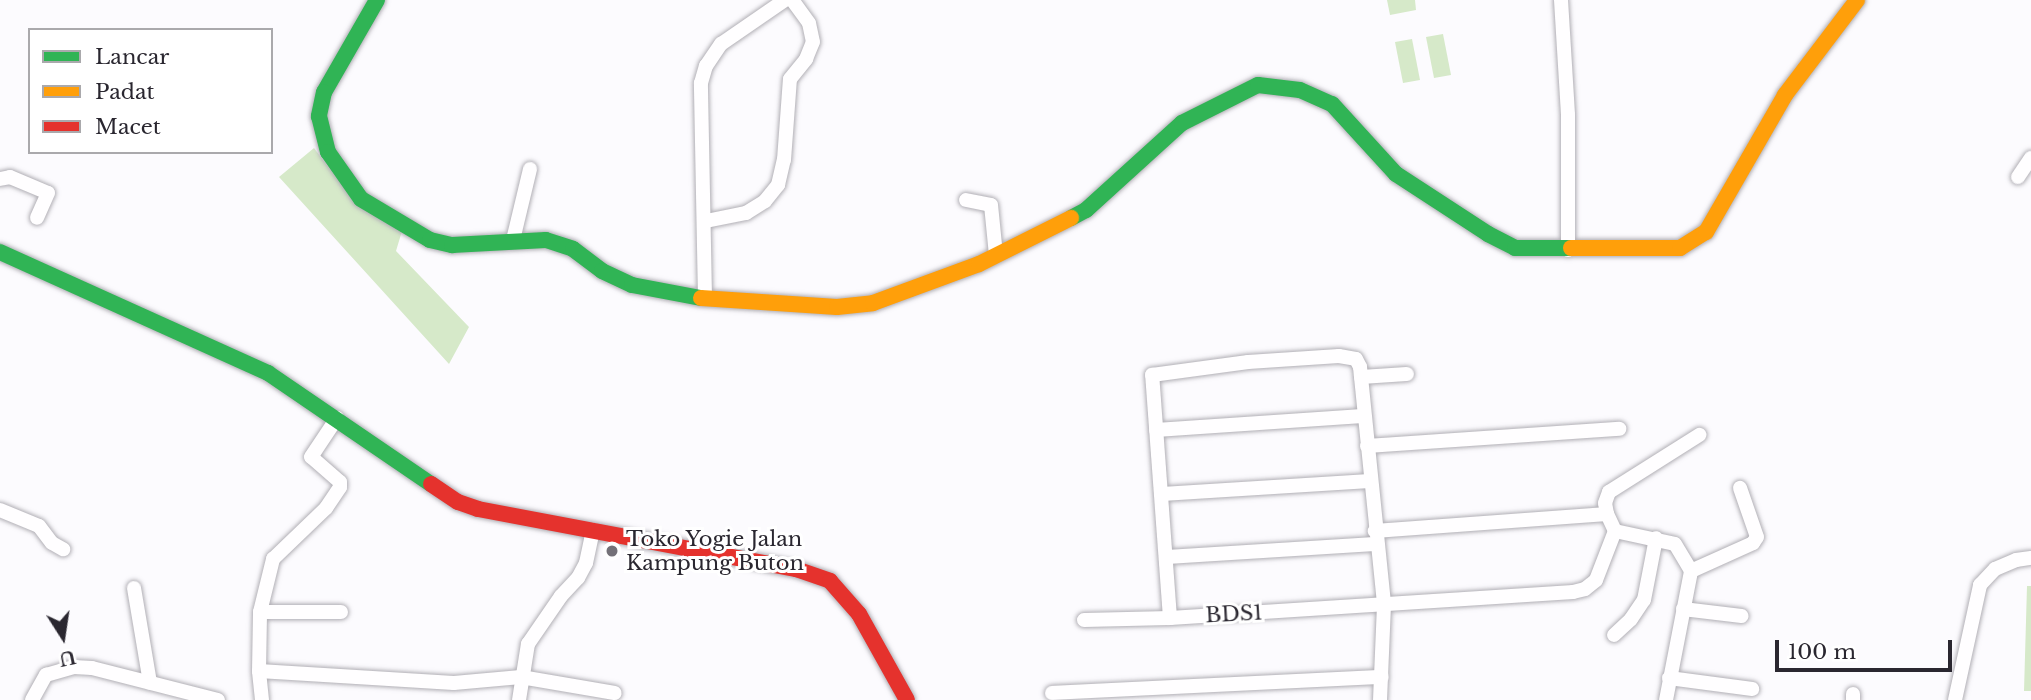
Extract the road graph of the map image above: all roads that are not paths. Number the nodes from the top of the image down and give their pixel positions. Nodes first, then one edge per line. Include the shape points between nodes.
1 (377, 0) edge
2 (785, 0) edge
3 (792, 0) edge
4 (1561, 0) edge
5 (1857, 0) edge
6 (2031, 158) edge
7 (530, 169) dead end
8 (2018, 177) dead end
9 (0, 179) edge
10 (966, 200) dead end
11 (37, 218) dead end
12 (706, 220) junction
13 (513, 240) junction
14 (1568, 250) junction
15 (0, 252) edge
16 (996, 255) junction
17 (705, 299) junction
18 (1407, 374) dead end
19 (1361, 377) junction
20 (1363, 416) junction
21 (337, 418) junction
22 (1619, 429) dead end
23 (1156, 430) junction
24 (1699, 435) dead end
25 (1367, 446) junction
26 (1370, 481) junction
27 (1740, 488) dead end
28 (1162, 494) junction
29 (0, 510) edge
30 (1607, 514) junction
31 (593, 530) junction
32 (1615, 531) junction
33 (1375, 537) junction
34 (1656, 538) junction
35 (63, 549) dead end
36 (1167, 557) junction
37 (2031, 558) edge
38 (1691, 571) junction
39 (134, 588) dead end
40 (1384, 605) junction
41 (1683, 609) junction
42 (260, 612) junction
43 (341, 612) dead end
44 (1742, 616) dead end
45 (1170, 618) junction
46 (1084, 620) dead end
47 (1614, 635) dead end
48 (259, 671) junction
49 (522, 677) junction
50 (1382, 677) junction
51 (1670, 678) junction
52 (150, 683) junction
53 (1752, 689) dead end
54 (615, 693) dead end
55 (1052, 693) dead end
56 (188, 695) edge
57 (32, 700) edge
58 (218, 700) edge
59 (262, 700) edge
60 (519, 700) edge
61 (907, 700) edge
62 (1380, 700) edge
63 (1666, 700) edge
64 (1955, 700) edge

1 - 13 street via 324,92 319,116 328,152 361,199 430,240 452,245
2 - 12 street via 721,44 706,66 701,83
3 - 12 street via 808,23 813,42 806,60 790,79 778,185 746,213
4 - 14 street via 1568,116
5 - 14 street via 1785,95 1706,232 1696,241 1680,248
6 - 8 street
7 - 13 street
9 - 11 street via 10,177 48,193
10 - 16 street via 991,205
12 - 17 street
13 - 17 street via 546,240 573,250 632,285
14 - 16 street via 1516,248 1488,234 1396,174 1332,104 1300,90 1258,85 1182,124 1086,211
15 - 21 street via 219,348
16 - 17 street via 873,303 837,307
18 - 19 street
19 - 20 street
19 - 23 street via 1356,359 1339,356 1154,374 1150,377
20 - 23 street
20 - 25 street
21 - 31 street via 458,502
21 - 42 street via 311,457 340,486 326,508 274,559
22 - 25 street
23 - 28 street
24 - 30 street via 1609,492
25 - 26 street
26 - 28 street
26 - 33 street
27 - 38 street via 1757,537 1753,543
28 - 36 street
29 - 35 street via 40,526 52,543
30 - 32 street
30 - 33 street
31 - 49 street via 586,563 528,644
31 - 61 street via 796,569 836,584 859,614
32 - 34 street
32 - 40 street, BDS1 via 1596,580 1585,589
33 - 36 street
33 - 40 street
34 - 38 street via 1675,544
34 - 47 street via 1644,600
36 - 45 street
37 - 64 street via 1995,569 1980,585
38 - 41 street
39 - 52 street
40 - 45 street, BDS1
40 - 50 street
41 - 44 street
41 - 51 street
42 - 43 street
42 - 48 street
45 - 46 street, BDS1
48 - 49 street via 454,683
48 - 59 street
49 - 54 street
49 - 60 street
50 - 55 street
50 - 62 street
51 - 53 street
51 - 63 street
52 - 56 street
52 - 57 street via 92,668 61,669 46,675
56 - 58 street

